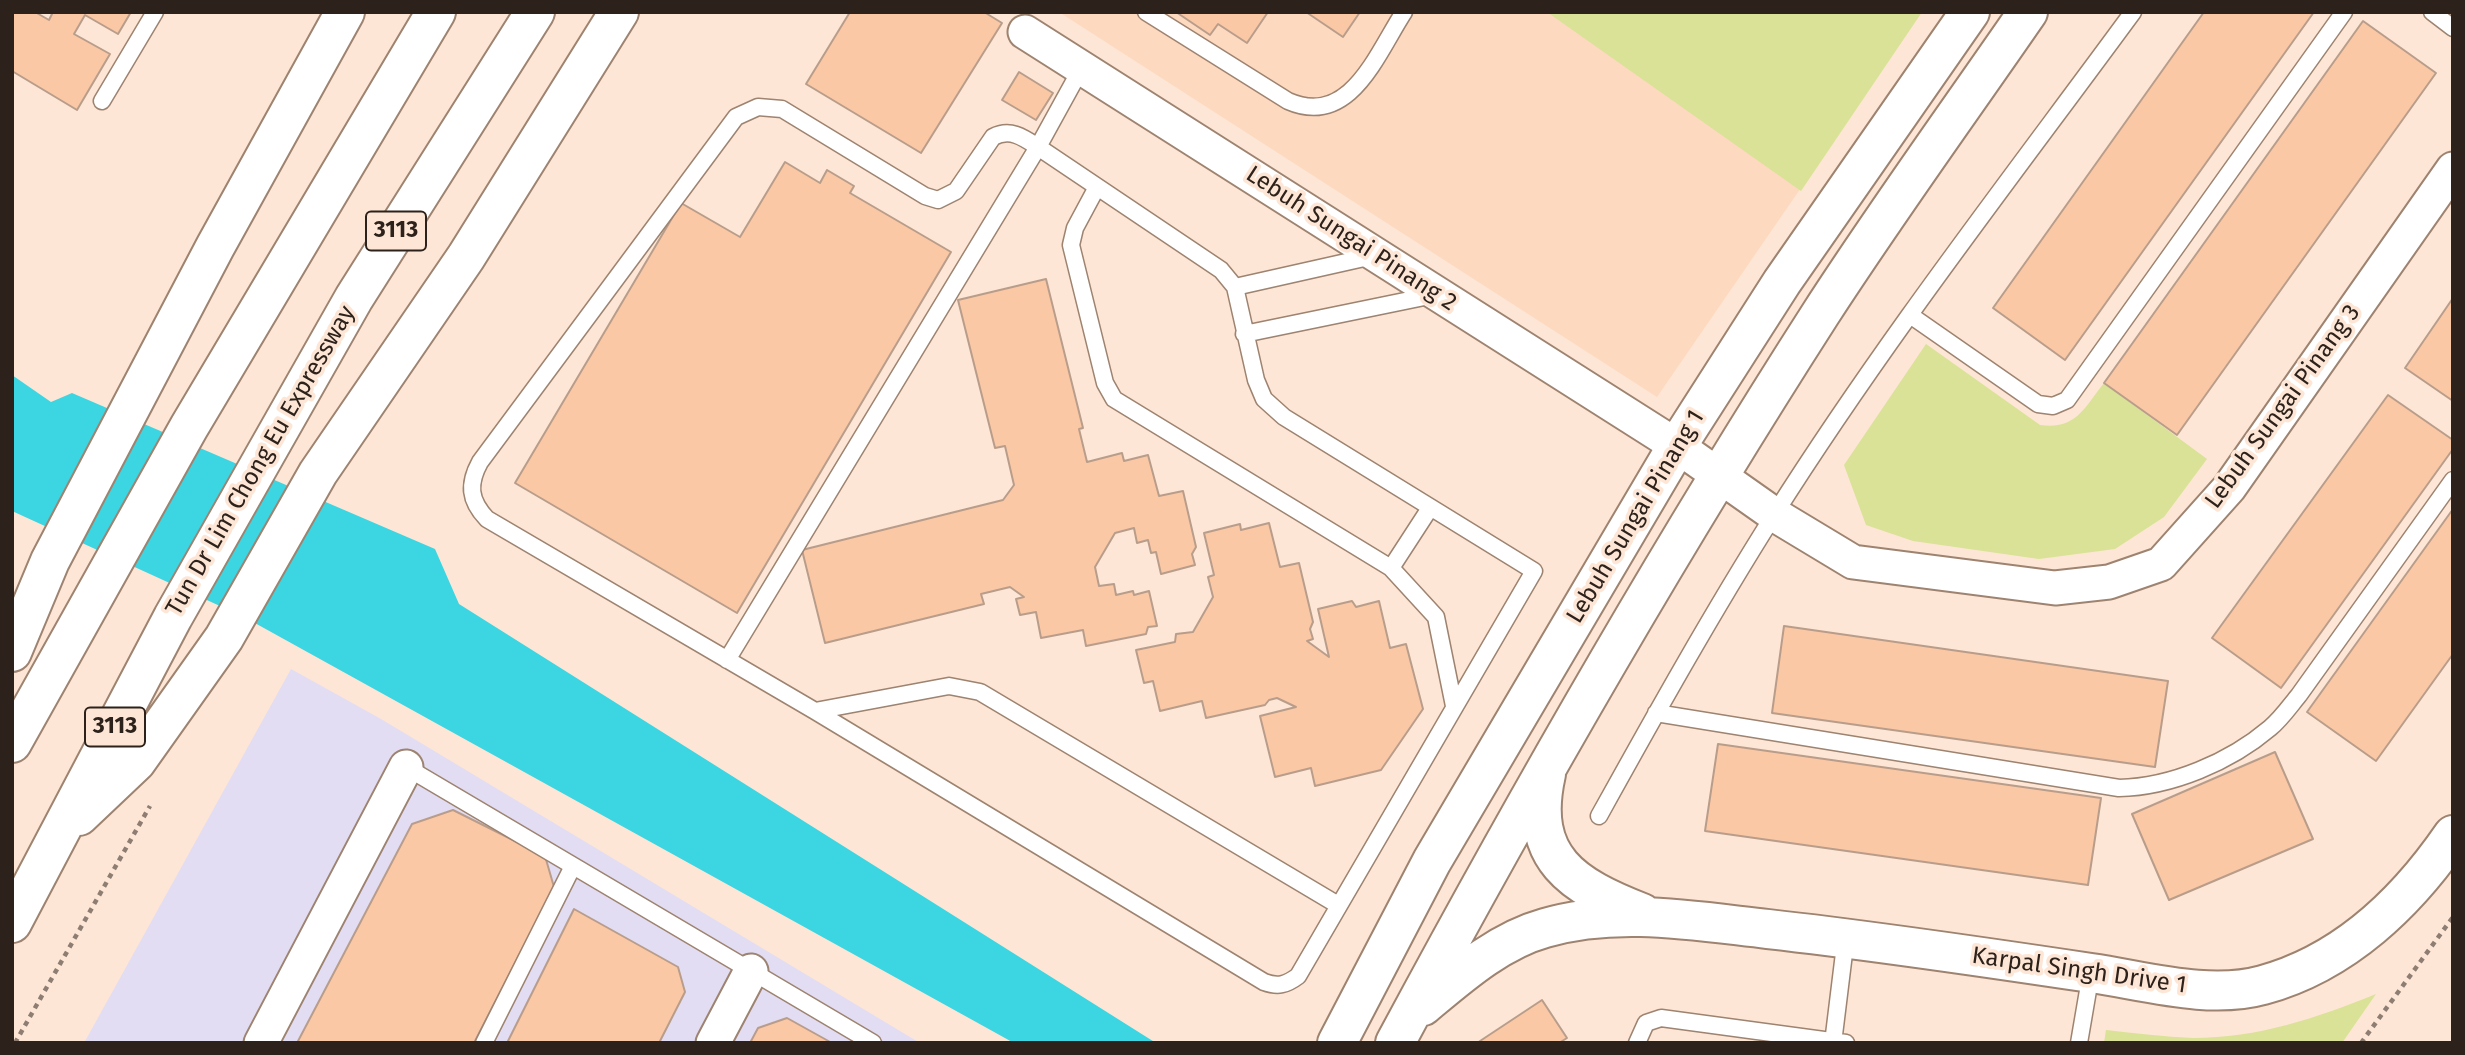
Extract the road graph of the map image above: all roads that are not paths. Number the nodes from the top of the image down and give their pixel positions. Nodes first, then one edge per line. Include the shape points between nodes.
1 (155, 12) edge
2 (345, 12) edge
3 (436, 12) edge
4 (535, 12) edge
5 (619, 12) edge
6 (1146, 12) edge
7 (1404, 12) edge
8 (1970, 12) edge
9 (2028, 12) edge
10 (2133, 12) edge
11 (2344, 12) edge
12 (2432, 12) edge
13 (2453, 28) edge
14 (1025, 32) dead end
15 (1082, 67) junction
16 (102, 102) dead end
17 (1038, 146) junction
18 (2453, 169) edge
19 (1097, 187) junction
20 (1378, 255) junction
21 (1235, 287) junction
22 (1437, 294) junction
23 (1910, 315) junction
24 (1244, 334) junction
25 (1677, 446) junction
26 (1721, 475) junction
27 (2453, 480) edge
28 (1430, 508) junction
29 (1774, 515) junction
30 (1391, 568) junction
31 (12, 652) edge
32 (727, 660) junction
33 (1454, 706) junction
34 (815, 711) junction
35 (1656, 713) junction
36 (12, 743) edge
37 (1549, 762) junction
38 (406, 767) joint
39 (1599, 816) dead end
40 (2453, 835) edge
41 (57, 837) junction
42 (573, 866) junction
43 (1338, 905) junction
44 (1649, 916) junction
45 (12, 923) edge
46 (1846, 937) junction
47 (751, 971) junction
48 (2091, 973) junction
49 (1401, 1031) edge
50 (1837, 1042) edge
51 (261, 1043) edge
52 (484, 1043) edge
53 (713, 1043) edge
54 (873, 1043) edge
55 (1337, 1043) edge
56 (1637, 1043) edge
57 (2079, 1043) edge

1 - 16 lane
2 - 31 main road via 50,561
3 - 36 main road via 189,427
4 - 41 main road, Tun Dr Lim Chong Eu Expressway / 3113 via 354,298 173,617
5 - 41 main road via 466,257 317,473 225,638 136,762
6 - 7 lane via 1305,109 1324,109 1341,102
8 - 25 main road, Lebuh Sungai Pinang 1 via 1782,282
9 - 26 main road, Lebuh Sungai Pinang 1 via 1823,310
10 - 23 lane
11 - 23 lane via 2067,400 2053,406 2038,404
12 - 13 lane
14 - 15 street, Lebuh Sungai Pinang 2
15 - 17 lane
15 - 20 street, Lebuh Sungai Pinang 2
17 - 19 lane
17 - 32 lane
17 - 32 lane via 1009,132 993,137 956,191 938,200 782,108 758,107 736,117 480,462 471,491 476,507 487,519
18 - 29 street, Lebuh Sungai Pinang 3 via 2229,488 2161,564 2109,582 2055,588 1853,562
19 - 21 lane via 1221,270
19 - 30 lane via 1071,245 1105,383 1114,399
20 - 21 lane
20 - 22 street, Lebuh Sungai Pinang 2
21 - 24 lane
22 - 24 lane
22 - 25 street, Lebuh Sungai Pinang 2
23 - 29 lane
24 - 28 lane via 1264,399 1284,417
25 - 26 street, Lebuh Sungai Pinang 2
25 - 55 main road, Lebuh Sungai Pinang 1 via 1432,861
26 - 29 street, Lebuh Sungai Pinang 3
26 - 37 main road, Lebuh Sungai Pinang 1
27 - 35 lane via 2272,726 2249,744 2183,777 2145,788 2119,788
28 - 30 lane
28 - 33 lane via 1534,571
29 - 35 lane
30 - 33 lane via 1436,618
32 - 34 lane
33 - 43 lane
34 - 43 lane via 949,686 973,689
34 - 43 lane via 1277,987 1298,976
35 - 39 lane
37 - 44 main road, Karpal Singh Drive 1 via 1542,792 1545,826 1558,863 1594,894
37 - 49 main road, Lebuh Sungai Pinang 1
38 - 42 lane
38 - 51 street
40 - 48 main road, Karpal Singh Drive 1 via 2402,899 2342,951 2306,970 2239,990
41 - 45 main road, Tun Dr Lim Chong Eu Expressway / 3113
42 - 47 lane
42 - 52 lane
44 - 46 main road, Karpal Singh Drive 1
44 - 49 main road, Karpal Singh Drive 1 via 1545,928 1476,963
46 - 48 main road, Karpal Singh Drive 1
46 - 50 lane
47 - 53 street
47 - 54 lane
48 - 57 lane
50 - 56 lane via 1661,1018 1646,1023

